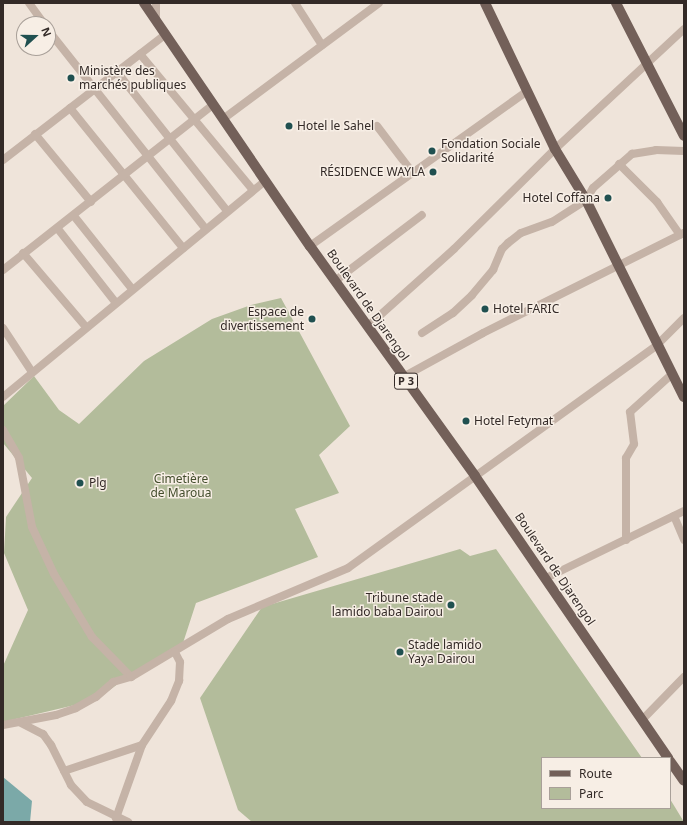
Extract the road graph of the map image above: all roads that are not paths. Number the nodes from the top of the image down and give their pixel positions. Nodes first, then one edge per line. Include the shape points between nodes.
1 (144, 3) edge
2 (156, 3) edge
3 (295, 3) edge
4 (379, 3) edge
5 (485, 3) edge
6 (616, 3) edge
7 (624, 3) edge
8 (33, 5) edge
9 (39, 16) edge
10 (156, 20) junction
11 (684, 29) edge
12 (166, 34) junction
13 (56, 40) edge
14 (322, 45) junction
15 (140, 54) junction
16 (650, 61) junction
17 (117, 72) junction
18 (94, 89) junction
19 (527, 91) junction
20 (214, 105) junction
21 (70, 108) junction
22 (194, 119) junction
23 (223, 119) junction
24 (684, 120) edge
25 (377, 126) dead end
26 (35, 134) junction
27 (684, 136) edge
28 (170, 138) junction
29 (555, 149) junction
30 (684, 152) edge
31 (148, 155) junction
32 (3, 160) edge
33 (619, 164) junction
34 (412, 172) junction
35 (125, 174) junction
36 (265, 181) junction
37 (253, 190) junction
38 (586, 200) junction
39 (91, 202) junction
40 (227, 211) junction
41 (422, 215) dead end
42 (74, 216) junction
43 (205, 228) junction
44 (58, 229) junction
45 (682, 234) edge
46 (310, 246) junction
47 (183, 248) junction
48 (23, 254) junction
49 (617, 265) junction
50 (3, 270) edge
51 (335, 281) junction
52 (132, 289) junction
53 (116, 303) junction
54 (684, 318) edge
55 (368, 326) junction
56 (86, 327) junction
57 (3, 328) edge
58 (422, 333) dead end
59 (657, 345) junction
60 (32, 372) junction
61 (672, 374) junction
62 (403, 377) junction
63 (3, 397) edge
64 (684, 397) edge
65 (3, 430) edge
66 (475, 476) junction
67 (684, 511) edge
68 (674, 516) junction
69 (626, 540) junction
70 (684, 540) edge
71 (546, 578) junction
72 (175, 652) junction
73 (131, 677) junction
74 (684, 677) edge
75 (642, 720) junction
76 (21, 722) junction
77 (3, 725) edge
78 (142, 745) junction
79 (667, 757) edge
80 (671, 762) edge
81 (64, 771) junction
82 (684, 781) edge
83 (118, 820) edge
84 (128, 822) edge

1 - 10 main road, Boulevard de Djarengol / P 3
2 - 10 street
3 - 14 street
4 - 14 street
5 - 19 main road
6 - 16 main road
7 - 16 main road
8 - 9 street
10 - 12 main road, Boulevard de Djarengol / P 3
11 - 16 street
12 - 15 street
12 - 20 main road, Boulevard de Djarengol / P 3
13 - 18 street
14 - 23 street
15 - 17 street
15 - 22 street
16 - 24 main road
16 - 27 main road
16 - 29 street
17 - 18 street
17 - 28 street
18 - 21 street
18 - 31 street
19 - 29 main road
19 - 34 street
20 - 22 street
20 - 23 main road, Boulevard de Djarengol / P 3
21 - 26 street
21 - 35 street
22 - 28 street
22 - 37 street
23 - 36 main road, Boulevard de Djarengol / P 3
25 - 34 street
26 - 32 street
26 - 39 street
28 - 31 street
28 - 40 street
29 - 38 main road
29 - 55 street via 454,248
30 - 33 street via 632,154
31 - 35 street
31 - 43 street
33 - 38 street via 590,192
33 - 45 street via 661,206
34 - 46 street
35 - 39 street
35 - 47 street
36 - 37 street
36 - 46 main road, Boulevard de Djarengol / P 3
37 - 40 street
38 - 49 main road
38 - 58 street via 552,222 521,233 508,243 502,249 493,270 472,295 453,313
39 - 42 street
40 - 43 street
41 - 51 street
42 - 44 street
42 - 52 street
43 - 47 street
44 - 48 street
44 - 53 street
45 - 49 street
46 - 51 main road, Boulevard de Djarengol / P 3
47 - 52 street
48 - 50 street
48 - 56 street
49 - 59 main road
49 - 62 street
51 - 55 main road, Boulevard de Djarengol / P 3
52 - 53 street
53 - 56 street
54 - 59 street
55 - 62 main road, Boulevard de Djarengol / P 3
56 - 60 street
57 - 60 street
59 - 61 main road
59 - 66 street
60 - 63 street
61 - 64 main road
61 - 69 street via 630,412 634,444 626,458
62 - 66 main road, Boulevard de Djarengol / P 3
65 - 73 street via 19,458 32,527 54,574 92,637
66 - 71 main road, Boulevard de Djarengol / P 3
66 - 72 street via 348,568 228,619
67 - 68 street
68 - 69 street
68 - 70 street
69 - 71 street
71 - 75 main road, Boulevard de Djarengol / P 3
72 - 73 street
72 - 78 street via 180,662 179,681 171,701
73 - 76 street via 113,682 96,697 76,708
74 - 75 street
75 - 79 main road, Boulevard de Djarengol / P 3
76 - 77 street
76 - 81 street via 43,734
78 - 81 street
78 - 83 street
80 - 82 main road
81 - 83 street via 71,785 87,802
83 - 84 street

